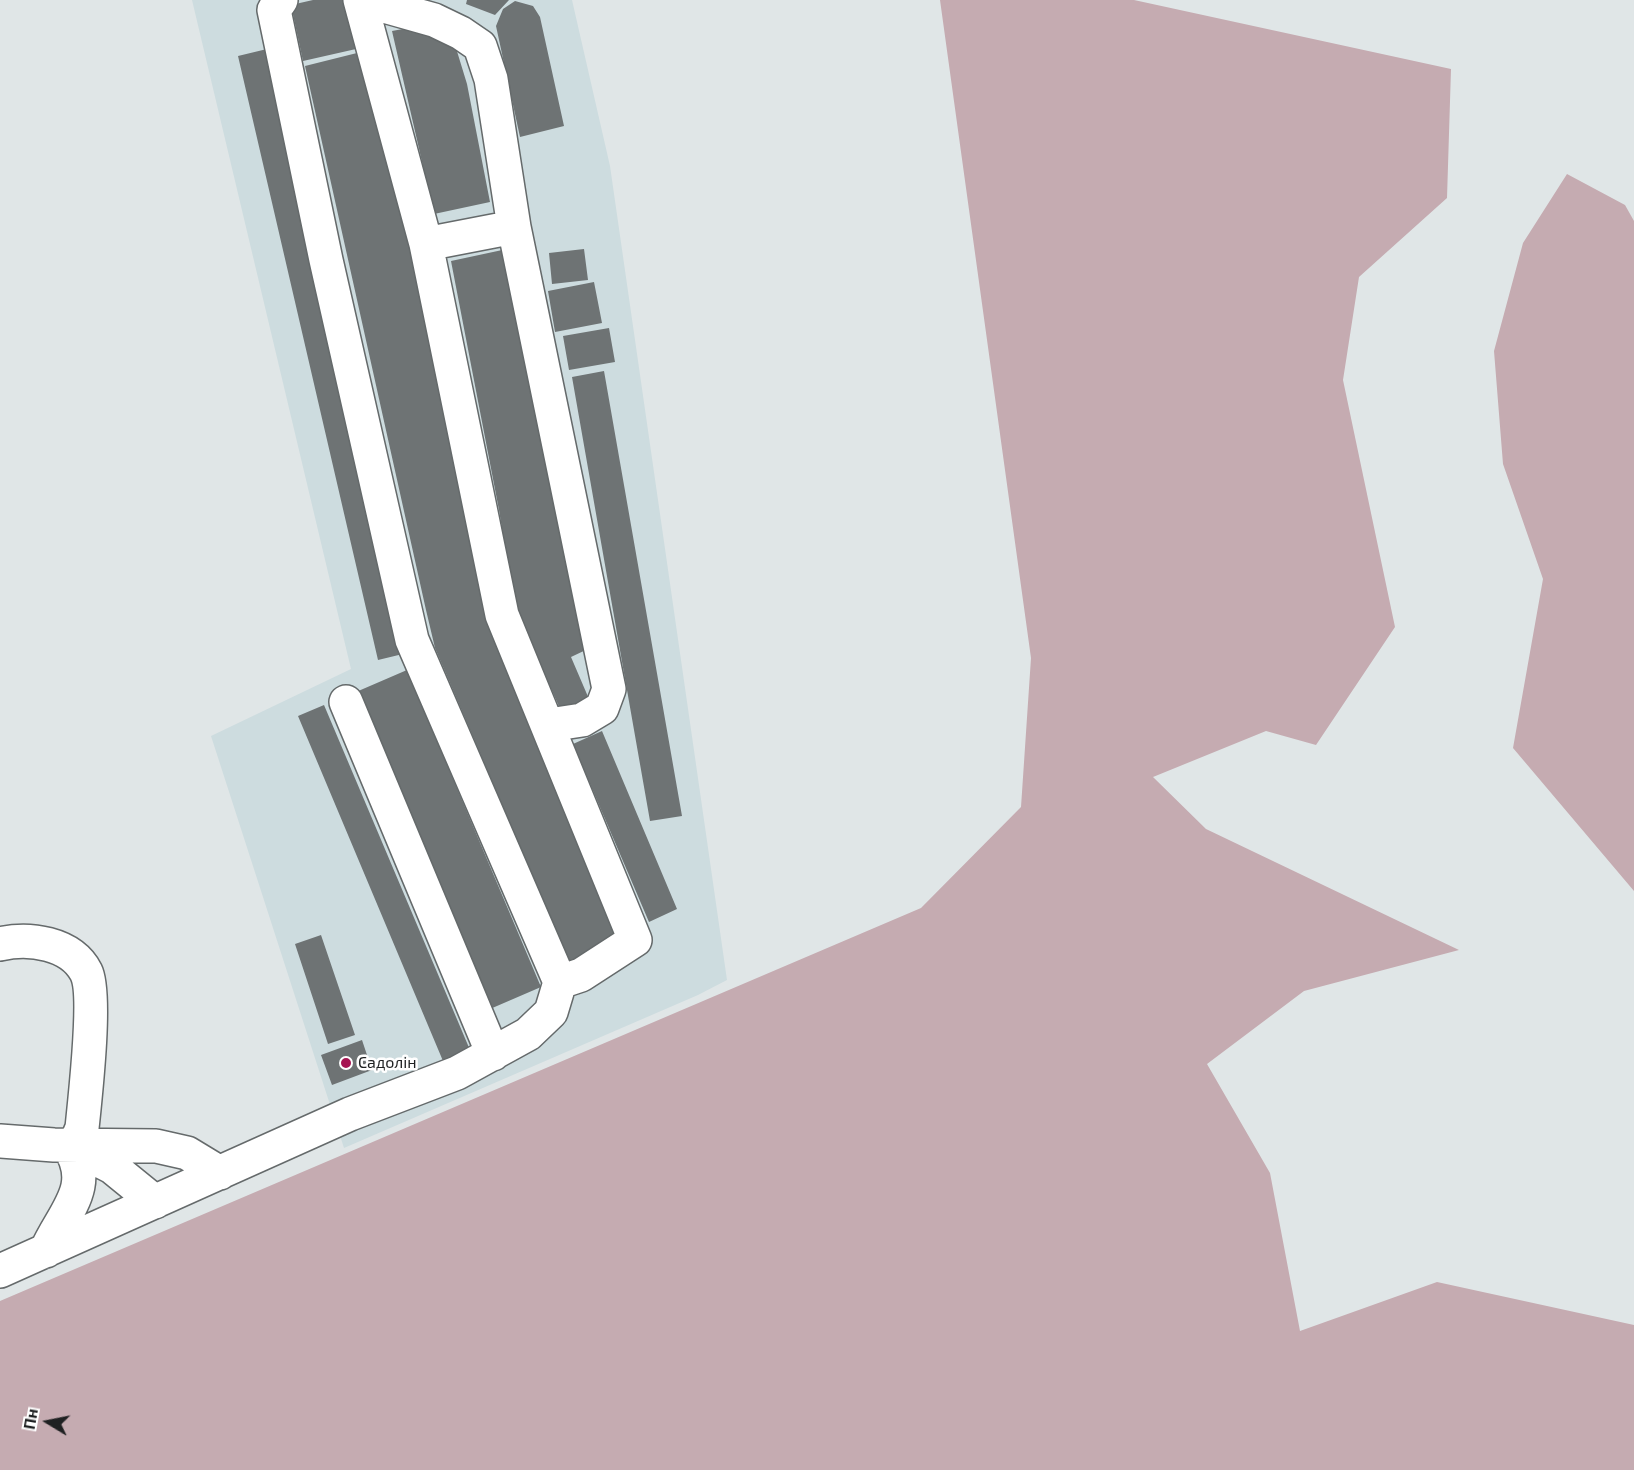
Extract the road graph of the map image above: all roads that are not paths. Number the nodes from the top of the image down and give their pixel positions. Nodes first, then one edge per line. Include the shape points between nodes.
1 (281, 0) edge
2 (362, 0) edge
3 (514, 227) junction
4 (426, 244) junction
5 (346, 702) dead end
6 (549, 725) junction
7 (0, 944) edge
8 (560, 982) junction
9 (493, 1054) junction
10 (0, 1141) edge
11 (68, 1146) junction
12 (220, 1173) junction
13 (155, 1202) junction
14 (46, 1251) junction
15 (0, 1271) edge

1 - 8 lane via 274,10 412,640
2 - 3 lane via 434,20 480,46 491,79
2 - 4 lane
3 - 4 lane
3 - 6 lane via 609,689 602,708 582,720
4 - 6 lane via 502,615
5 - 9 lane
6 - 8 lane via 635,940 581,975
7 - 11 lane via 19,941 51,945 68,953 87,974 90,1015 82,1128 77,1140
8 - 9 lane via 551,1012 528,1034
9 - 12 lane via 457,1073 350,1114
10 - 11 lane
11 - 12 lane via 128,1145 175,1150 200,1158
11 - 13 lane via 98,1158
11 - 14 lane via 81,1172 80,1186
12 - 13 lane
13 - 14 lane
14 - 15 lane

